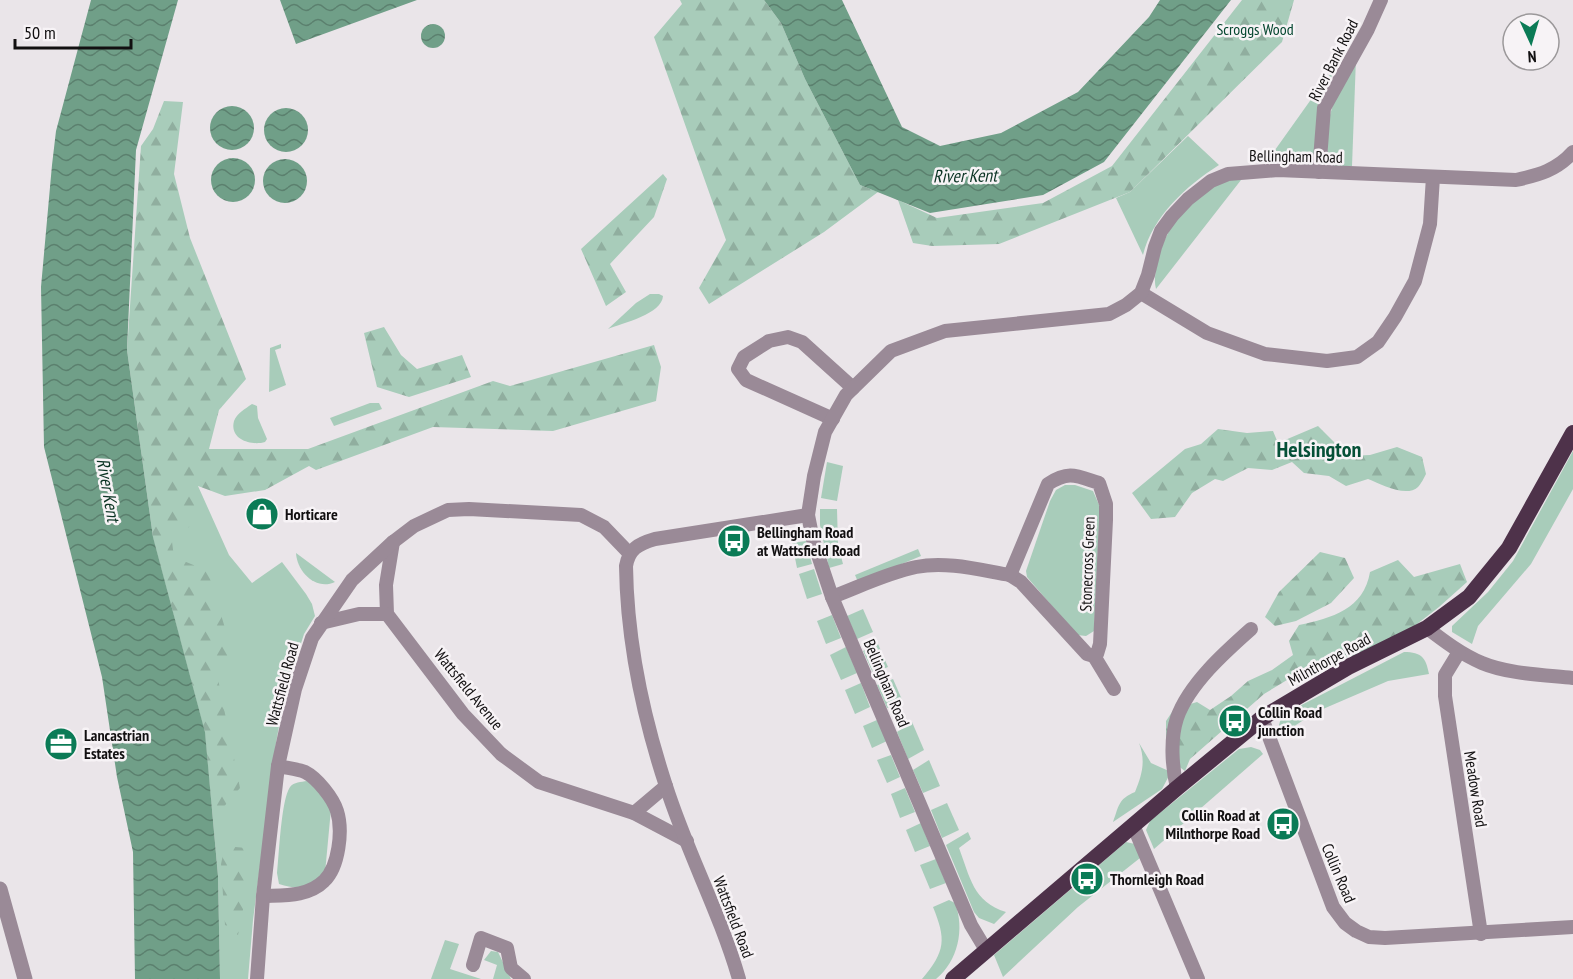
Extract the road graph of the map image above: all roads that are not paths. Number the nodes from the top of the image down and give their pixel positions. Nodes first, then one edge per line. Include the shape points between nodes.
1 (1381, 0) edge
2 (1573, 152) edge
3 (1318, 172) junction
4 (1433, 177) junction
5 (1142, 293) junction
6 (853, 388) junction
7 (832, 419) junction
8 (1573, 433) edge
9 (808, 515) junction
10 (393, 543) junction
11 (628, 553) junction
12 (1010, 575) junction
13 (832, 597) junction
14 (387, 614) junction
15 (321, 623) junction
16 (1427, 628) junction
17 (1251, 629) dead end
18 (1459, 651) junction
19 (1094, 656) junction
20 (1573, 678) edge
21 (1114, 689) dead end
22 (1262, 718) junction
23 (278, 766) junction
24 (666, 786) junction
25 (1177, 788) junction
26 (634, 813) junction
27 (1133, 825) junction
28 (687, 841) junction
29 (0, 889) edge
30 (263, 896) junction
31 (1573, 927) edge
32 (1481, 934) junction
33 (986, 950) junction
34 (473, 965) dead end
35 (24, 979) edge
36 (257, 979) edge
37 (524, 979) edge
38 (739, 979) edge
39 (953, 979) edge
40 (1198, 979) edge

1 - 3 street, River Bank Road via 1324,108
2 - 4 street, Bellingham Road via 1564,163 1542,175 1516,180
3 - 4 street, Bellingham Road
3 - 5 street, Bellingham Road via 1248,172 1211,181 1188,199 1161,231
4 - 5 street via 1430,224 1415,281 1378,342 1357,357 1327,361 1265,354 1207,333
5 - 6 street, Bellingham Road via 1109,314 945,331 891,351
6 - 7 street, Bellingham Road
6 - 7 street via 801,342 788,338 769,341 744,357 738,369 746,380
7 - 9 street, Bellingham Road via 814,476
8 - 16 highway, Milnthorpe Road via 1509,548 1469,597
9 - 11 street via 655,539
9 - 13 street, Bellingham Road
10 - 11 street, Wattsfield Road via 414,526 448,510 490,510 581,515 604,527
10 - 14 street via 386,585
10 - 15 street, Wattsfield Road via 352,580
11 - 24 street, Wattsfield Road via 626,580 633,652
12 - 13 street via 950,566 918,567
12 - 19 street, Stonecross Green via 1087,654
12 - 19 street, Stonecross Green via 1048,484 1070,474 1099,483 1106,520 1100,644
13 - 33 street, Bellingham Road via 971,925
14 - 15 street via 360,614
14 - 26 street, Wattsfield Avenue via 463,714 501,754 539,782
15 - 23 street, Wattsfield Road via 295,689
16 - 18 street
16 - 22 highway, Milnthorpe Road via 1348,667
17 - 25 street via 1198,684 1177,719 1173,747
18 - 20 street via 1484,664
18 - 32 street, Meadow Road via 1445,675 1445,696
19 - 21 street, Stonecross Green
22 - 25 highway, Milnthorpe Road
22 - 32 street, Collin Road via 1332,908 1345,923 1369,936 1385,938
23 - 30 street, Wattsfield Road
23 - 30 street via 306,773 329,794 338,812 339,837 335,863 324,882 294,895
24 - 26 street
24 - 28 street, Wattsfield Road
25 - 27 highway, Milnthorpe Road
26 - 28 street, Wattsfield Avenue
27 - 33 highway, Milnthorpe Road
27 - 40 street
28 - 38 street, Wattsfield Road
29 - 35 street
30 - 36 street, Wattsfield Road
31 - 32 street, Collin Road
33 - 39 highway, Milnthorpe Road
34 - 37 street via 481,938 507,948 511,968

